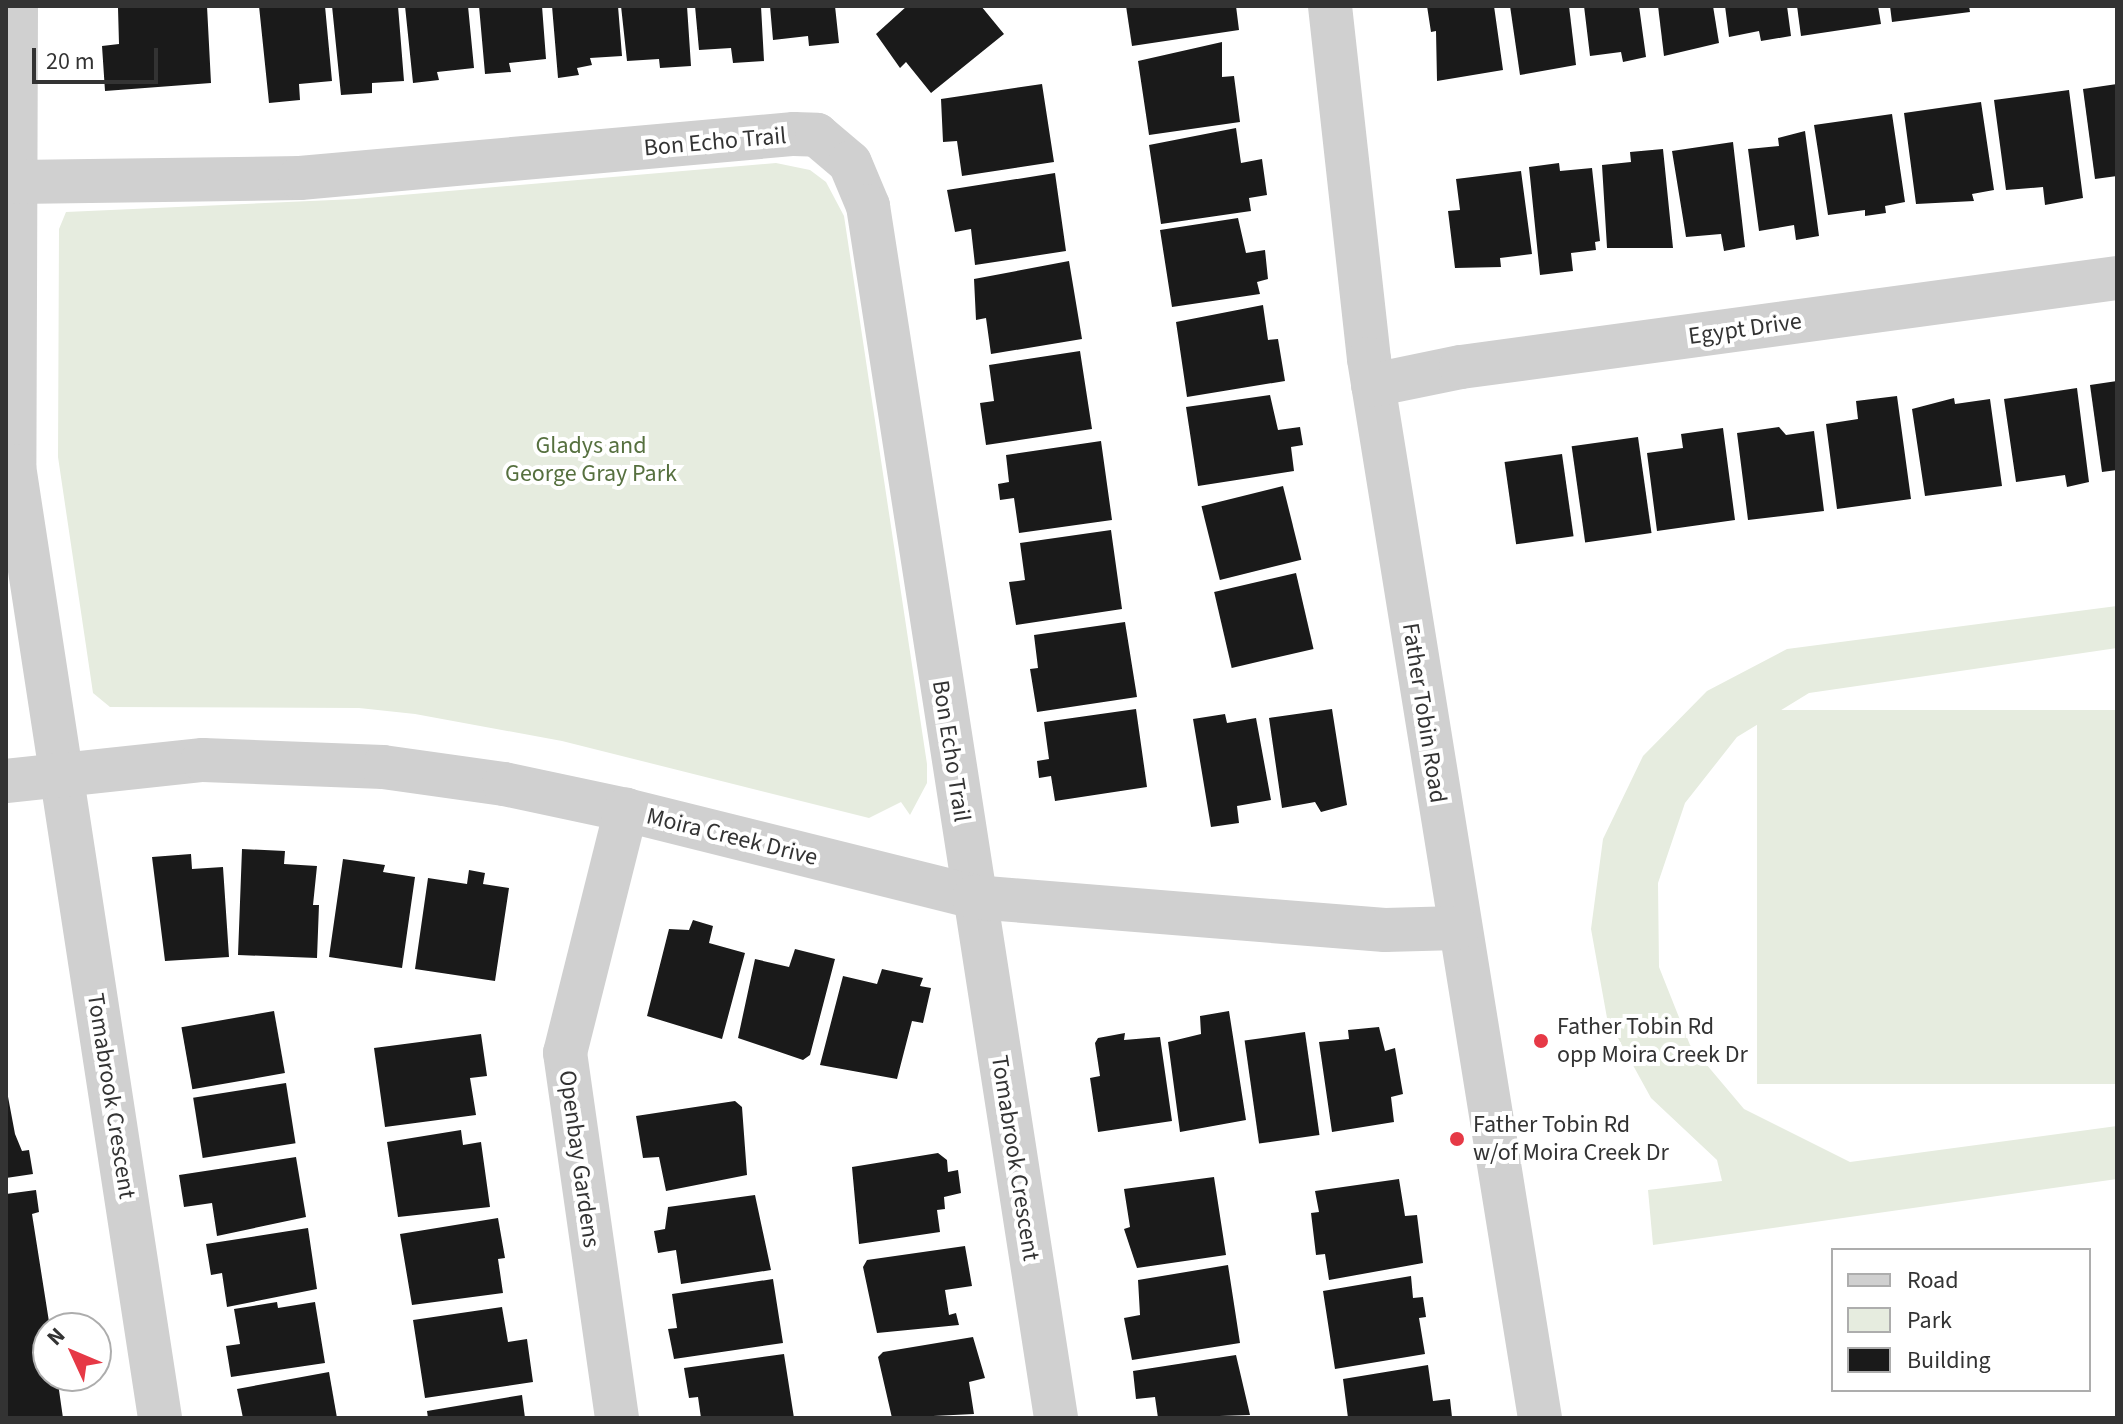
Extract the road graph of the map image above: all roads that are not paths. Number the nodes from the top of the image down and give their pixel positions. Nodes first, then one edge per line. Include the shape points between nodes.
1 (16, 6) edge
2 (1330, 6) edge
3 (16, 182) junction
4 (2117, 278) edge
5 (1373, 385) junction
6 (61, 774) junction
7 (6, 781) edge
8 (626, 810) junction
9 (974, 897) junction
10 (1458, 928) junction
11 (160, 1418) edge
12 (617, 1418) edge
13 (1056, 1418) edge
14 (1540, 1418) edge

1 - 3 street, Tomabrook Crescent
2 - 5 street, Father Tobin Road
3 - 6 street, Tomabrook Crescent via 14,466
3 - 9 street, Bon Echo Trail via 300,178 794,134 817,135 834,147 862,183 868,206
4 - 5 street, Egypt Drive via 1461,367
5 - 10 street, Father Tobin Road
6 - 7 street, Moira Creek Drive
6 - 8 street, Moira Creek Drive via 191,760 345,764 474,779
6 - 11 street, Tomabrook Crescent
8 - 9 street, Moira Creek Drive
8 - 12 street, Openbay Gardens via 565,1053
9 - 10 street, Moira Creek Drive via 1385,930
9 - 13 street, Tomabrook Crescent
10 - 14 street, Father Tobin Road

